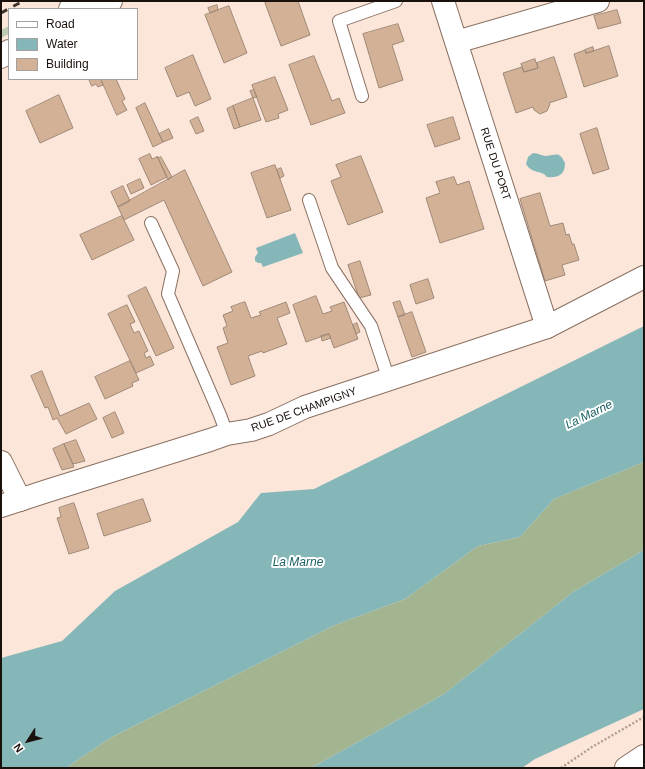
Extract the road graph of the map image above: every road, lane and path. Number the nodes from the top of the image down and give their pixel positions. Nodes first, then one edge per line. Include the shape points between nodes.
1 (112, 1) edge
2 (396, 1) edge
3 (443, 1) edge
4 (598, 1) edge
5 (75, 8) edge
6 (456, 42) junction
7 (362, 96) dead end
8 (309, 200) dead end
9 (151, 223) dead end
10 (644, 277) edge
11 (547, 327) junction
12 (389, 380) junction
13 (227, 434) junction
14 (1, 462) edge
15 (11, 503) edge
16 (644, 717) edge
17 (644, 756) edge
18 (561, 768) edge
19 (626, 768) edge

1 - 5 street
2 - 7 lane via 339,20
3 - 6 street, RUE DU PORT
4 - 6 street
6 - 11 street, RUE DU PORT
8 - 12 lane via 332,268 371,326
9 - 13 lane via 173,271 168,294
10 - 11 street, RUE DE CHAMPIGNY
11 - 12 street, RUE DE CHAMPIGNY
12 - 13 street, RUE DE CHAMPIGNY via 305,407 269,424
13 - 15 street, RUE DE CHAMPIGNY
14 - 15 street
16 - 18 path
17 - 19 street

